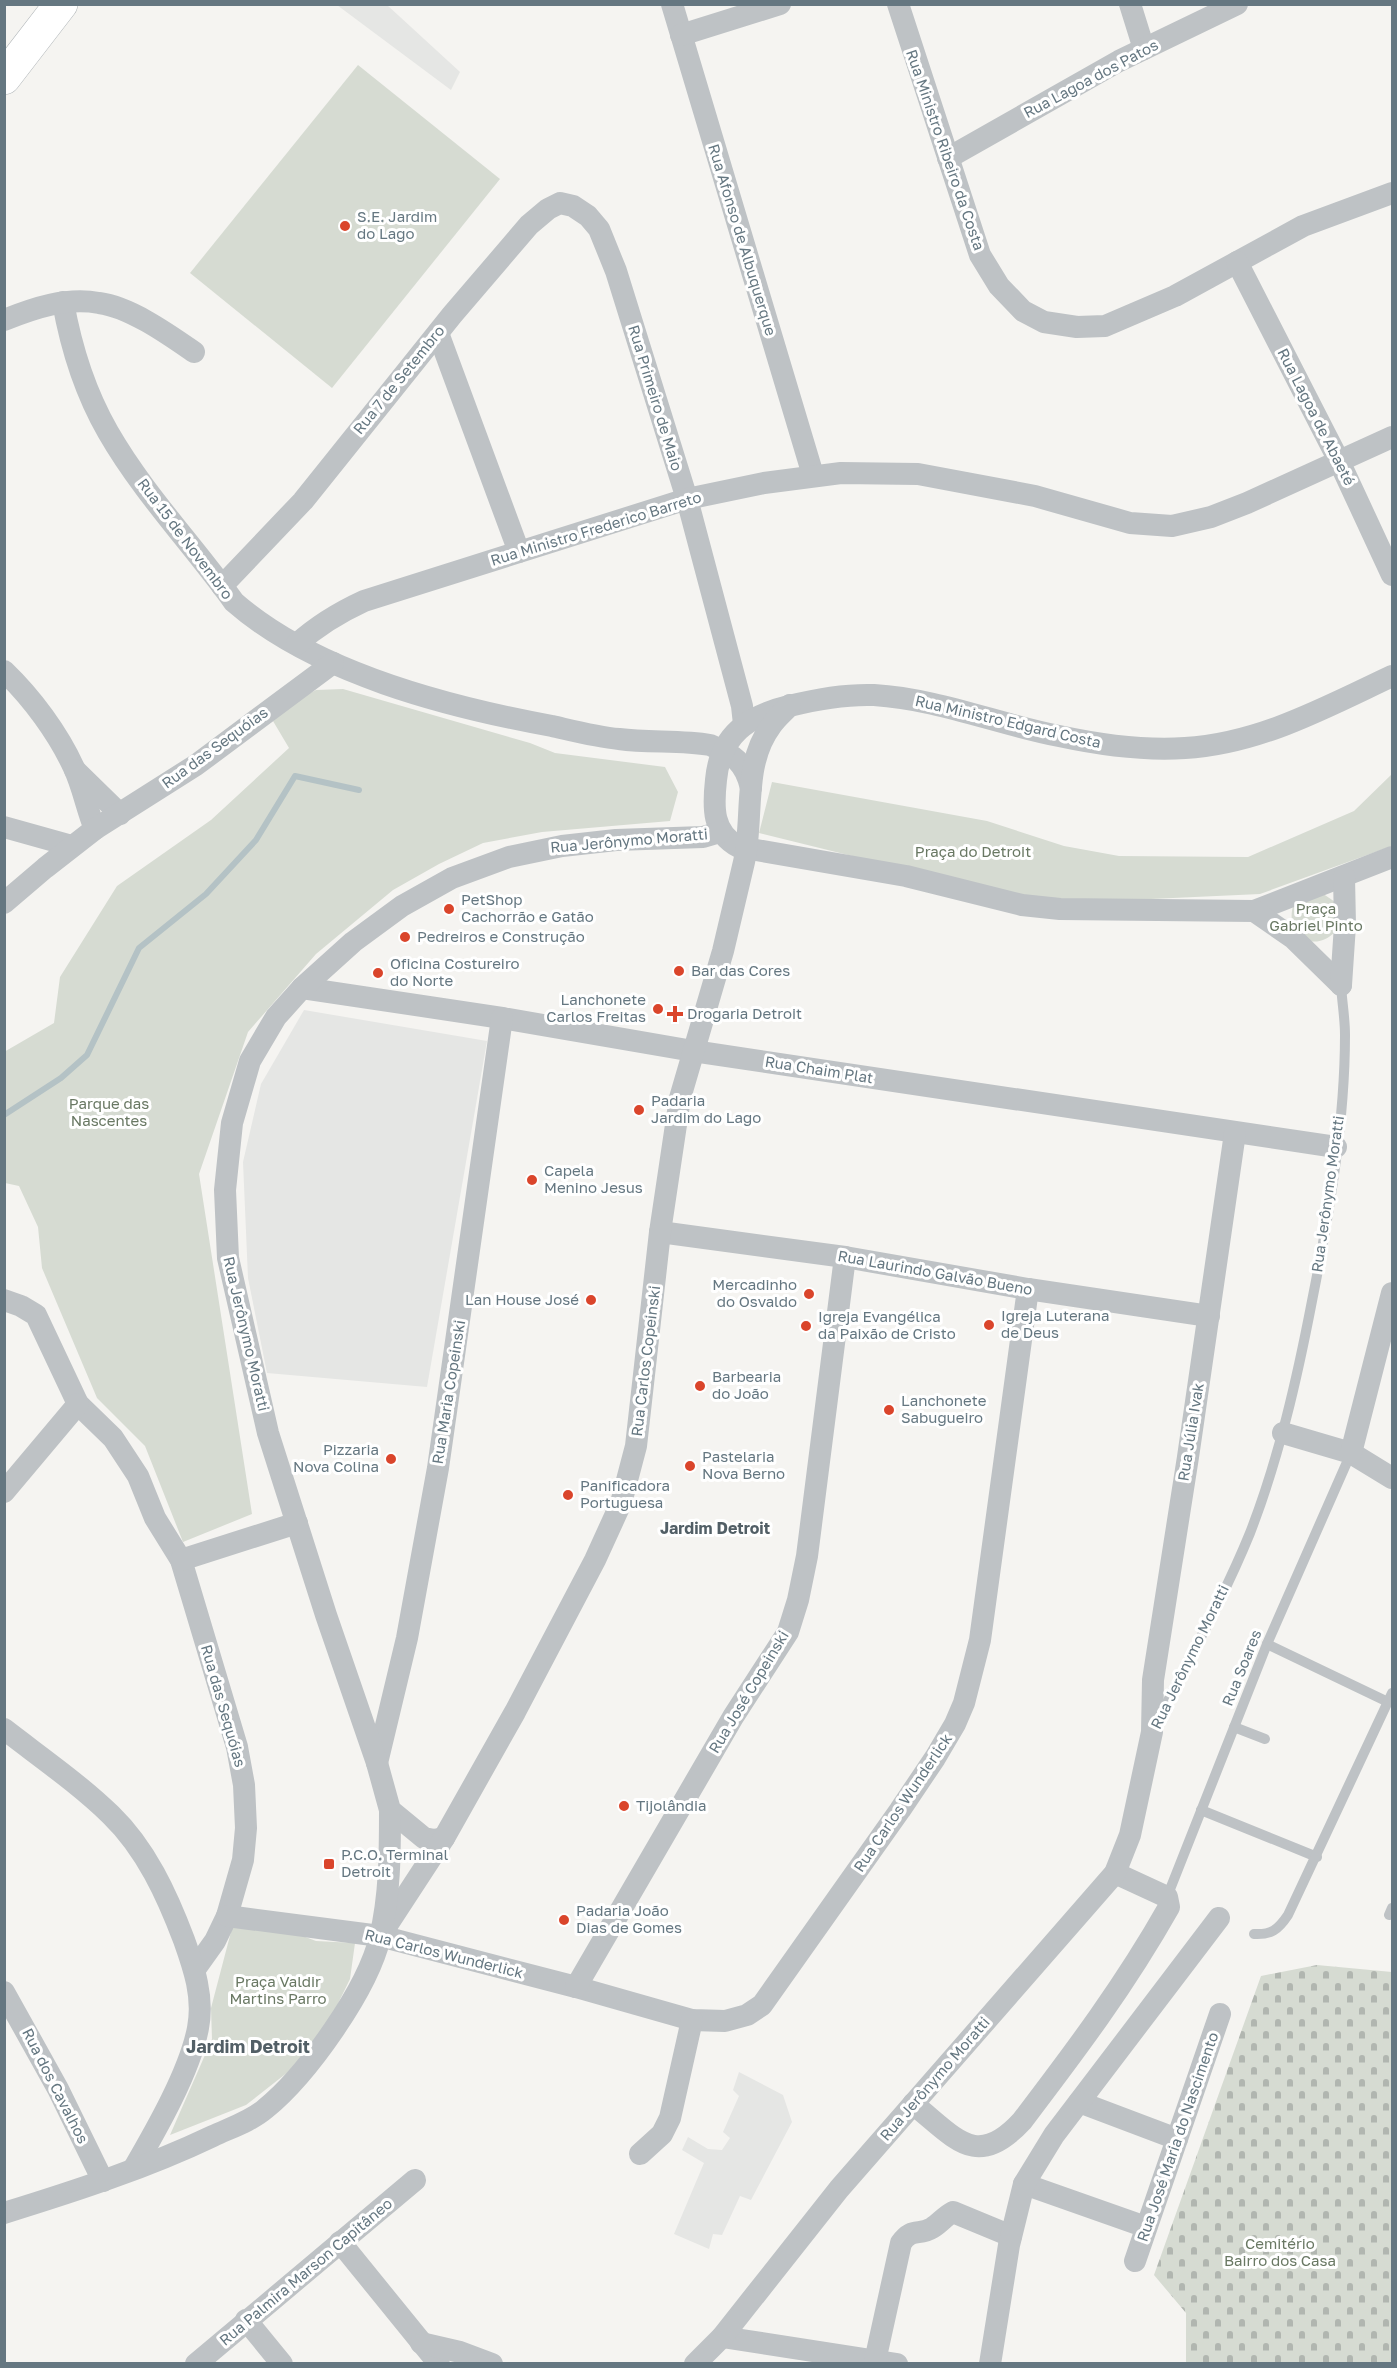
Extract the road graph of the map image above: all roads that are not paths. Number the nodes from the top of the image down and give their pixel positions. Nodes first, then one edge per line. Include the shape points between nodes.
1 (33, 4) edge
2 (61, 4) edge
3 (672, 4) edge
4 (780, 4) edge
5 (898, 4) edge
6 (1130, 4) edge
7 (1237, 4) edge
8 (681, 35) junction
9 (1144, 49) junction
10 (8, 58) edge
11 (948, 158) junction
12 (1392, 193) edge
13 (588, 216) joint
14 (1236, 261) junction
15 (63, 302) junction
16 (4, 320) edge
17 (438, 333) junction
18 (194, 352) dead end
19 (1392, 437) edge
20 (1339, 460) junction
21 (813, 475) junction
22 (687, 499) junction
23 (519, 552) junction
24 (1392, 575) edge
25 (222, 586) junction
26 (297, 644) junction
27 (333, 663) junction
28 (4, 671) edge
29 (1392, 676) edge
30 (790, 705) junction
31 (744, 724) junction
32 (683, 744) junction
33 (723, 751) junction
34 (74, 769) junction
35 (717, 773) junction
36 (751, 788) junction
37 (120, 814) junction
38 (4, 827) edge
39 (95, 829) junction
40 (720, 832) junction
41 (72, 846) junction
42 (747, 849) junction
43 (1392, 858) edge
44 (1344, 877) junction
45 (4, 903) edge
46 (1254, 911) junction
47 (1341, 985) junction
48 (302, 988) junction
49 (502, 1018) junction
50 (693, 1051) junction
51 (1235, 1133) junction
52 (1336, 1147) junction
53 (660, 1232) junction
54 (845, 1257) junction
55 (1028, 1289) junction
56 (1392, 1293) edge
57 (4, 1300) edge
58 (1209, 1316) junction
59 (78, 1404) junction
60 (1283, 1433) junction
61 (1351, 1453) junction
62 (1392, 1478) edge
63 (4, 1492) edge
64 (297, 1523) junction
65 (181, 1560) junction
66 (1267, 1644) junction
67 (1390, 1698) edge
68 (1234, 1727) junction
69 (4, 1729) edge
70 (1152, 1732) junction
71 (1265, 1739) dead end
72 (377, 1763) junction
73 (390, 1810) junction
74 (1201, 1810) junction
75 (434, 1838) junction
76 (1317, 1857) junction
77 (1115, 1873) junction
78 (1167, 1897) junction
79 (227, 1916) junction
80 (1219, 1918) dead end
81 (1254, 1934) dead end
82 (380, 1936) junction
83 (195, 1969) junction
84 (576, 1987) junction
85 (4, 1992) edge
86 (1221, 2014) dead end
87 (692, 2020) junction
88 (1079, 2102) junction
89 (913, 2104) junction
90 (1177, 2139) junction
91 (640, 2154) dead end
92 (134, 2168) junction
93 (416, 2180) dead end
94 (103, 2181) junction
95 (1024, 2184) junction
96 (4, 2213) edge
97 (1146, 2228) junction
98 (1011, 2236) junction
99 (340, 2241) junction
100 (1135, 2261) dead end
101 (246, 2320) junction
102 (722, 2337) junction
103 (421, 2343) junction
104 (886, 2362) edge
105 (196, 2364) edge
106 (282, 2364) edge
107 (439, 2364) edge
108 (492, 2364) edge
109 (695, 2364) edge
110 (990, 2364) edge

1 - 10 main road
2 - 10 main road
3 - 8 street, Rua Afonso de Albuquerque
4 - 8 street
5 - 11 street, Rua Ministro Ribeiro da Costa
6 - 9 street
7 - 9 street, Rua Lagoa dos Patos
8 - 21 street, Rua Afonso de Albuquerque
9 - 11 street, Rua Lagoa dos Patos
11 - 14 street, Rua Ministro Ribeiro da Costa via 980,255 989,271 1023,310 1044,322 1105,326 1175,297
12 - 14 street, Rua Ministro Ribeiro da Costa via 1303,226
13 - 17 street, Rua 7 de Setembro via 560,203 548,209 529,225
13 - 22 street, Rua Primeiro de Maio via 602,237 616,272
14 - 20 street, Rua Lagoa de Abaeté
15 - 16 street
15 - 18 street via 100,303 119,309
15 - 25 street, Rua 15 de Novembro via 70,340 108,432
17 - 23 street
17 - 25 street, Rua 7 de Setembro via 303,501
19 - 20 street, Rua Ministro Frederico Barreto
20 - 21 street, Rua Ministro Frederico Barreto via 1248,503 1172,526 1130,523 1035,495 918,474
20 - 24 street, Rua Lagoa de Abaeté
21 - 22 street, Rua Ministro Frederico Barreto
22 - 23 street, Rua Ministro Frederico Barreto
22 - 31 street, Rua Primeiro de Maio
23 - 26 street, Rua Ministro Frederico Barreto via 364,601 317,626
25 - 26 street, Rua 15 de Novembro via 252,618
26 - 27 street, Rua 15 de Novembro
27 - 32 street, Rua 15 de Novembro via 387,684 524,721 616,739
27 - 37 street, Rua das Sequóias via 196,765
28 - 34 street via 49,726
29 - 30 street, Rua Ministro Edgard Costa via 1260,735 1226,744 1185,748 1141,749 1100,744 921,701 884,696 832,697
30 - 31 street via 768,710
30 - 36 street, Rua Carlos Copeinski via 763,739
31 - 33 street
32 - 33 street, Rua 15 de Novembro
32 - 35 street
33 - 35 street
33 - 36 street via 745,767
34 - 37 street
34 - 39 street
35 - 40 street
36 - 42 street, Rua Carlos Copeinski
37 - 39 street, Rua das Sequóias
38 - 41 street
39 - 41 street, Rua das Sequóias
40 - 42 street
40 - 48 street, Rua Jerônymo Moratti via 703,837 562,846 508,856 452,878 402,906 353,942
41 - 45 street, Rua das Sequóias
42 - 46 street via 906,876 1022,905 1060,909
42 - 50 street, Rua Carlos Copeinski via 723,951
43 - 44 street
44 - 46 street
44 - 47 street, Rua Jerônymo Moratti
46 - 47 street via 1293,938
47 - 52 lane, Rua Jerônymo Moratti via 1345,1034
48 - 49 street, Rua Chaim Plat
48 - 64 street, Rua Jerônymo Moratti via 276,1017 250,1060 232,1123 225,1190 230,1269 268,1433
49 - 50 street, Rua Chaim Plat
49 - 72 street, Rua Maria Copeinski via 436,1479 407,1638
50 - 51 street, Rua Chaim Plat
50 - 53 street, Rua Carlos Copeinski via 680,1098
51 - 52 street, Rua Chaim Plat
51 - 58 street, Rua Júlia Ivak
52 - 60 lane, Rua Jerônymo Moratti via 1320,1263
53 - 54 street, Rua Laurindo Galvão Bueno
53 - 75 street, Rua Carlos Copeinski via 636,1446 621,1503 541,1664
54 - 55 street, Rua Laurindo Galvão Bueno
54 - 84 street, Rua José Copeinski via 807,1556 788,1632 733,1717
55 - 58 street, Rua Laurindo Galvão Bueno
55 - 87 street, Rua Carlos Wunderlick via 980,1640 955,1724 900,1810 762,2005 747,2015 725,2021
56 - 61 street
57 - 59 street via 36,1315
58 - 70 street, Rua Júlia Ivak via 1153,1680
59 - 63 street
59 - 65 street, Rua das Sequóias via 113,1438 138,1476 155,1518
60 - 61 street
60 - 70 lane, Rua Jerônymo Moratti via 1250,1533
61 - 62 street
61 - 66 lane, Rua Soares
64 - 65 street
64 - 72 street, Rua Jerônymo Moratti
65 - 79 street, Rua das Sequóias via 237,1747 244,1785 243,1860
66 - 67 lane
66 - 68 lane, Rua Soares
67 - 76 lane
68 - 71 lane
68 - 74 lane, Rua Soares
69 - 83 street via 76,1785 133,1840 156,1875
70 - 77 street, Rua Jerônymo Moratti via 1130,1835
72 - 73 street, Rua Jerônymo Moratti
73 - 75 street
73 - 82 street, Rua Jerônymo Moratti via 389,1873
74 - 76 lane
74 - 78 lane, Rua Soares
75 - 82 street, Rua Carlos Copeinski
76 - 81 lane via 1281,1926 1273,1933
77 - 78 street
77 - 89 street, Rua Jerônymo Moratti
78 - 89 street via 1169,1907 1114,1998 1007,2137 993,2145 967,2144
79 - 82 street, Rua Carlos Wunderlick
79 - 83 street, Rua das Sequóias
80 - 88 street
82 - 84 street, Rua Carlos Wunderlick
82 - 92 street via 373,1961 349,2004 303,2070 265,2109 201,2142
83 - 92 street via 201,2005 195,2042
84 - 87 street, Rua Carlos Wunderlick
85 - 94 street, Rua dos Cavalhos
86 - 90 street, Rua José Maria do Nascimento
87 - 91 street via 670,2118 662,2134
88 - 90 street
88 - 95 street
89 - 102 street, Rua Jerônymo Moratti via 839,2189
90 - 97 street, Rua José Maria do Nascimento
92 - 94 street
93 - 99 street, Rua Palmira Marson Capitâneo
94 - 96 street
95 - 97 street
95 - 98 street
97 - 100 street, Rua José Maria do Nascimento
98 - 104 street via 953,2212 931,2229 906,2236 901,2243
98 - 110 street
99 - 101 street, Rua Palmira Marson Capitâneo
99 - 103 street
101 - 105 street, Rua Palmira Marson Capitâneo
101 - 106 street
102 - 104 street
102 - 109 street, Rua Jerônymo Moratti
103 - 107 street
103 - 108 street

